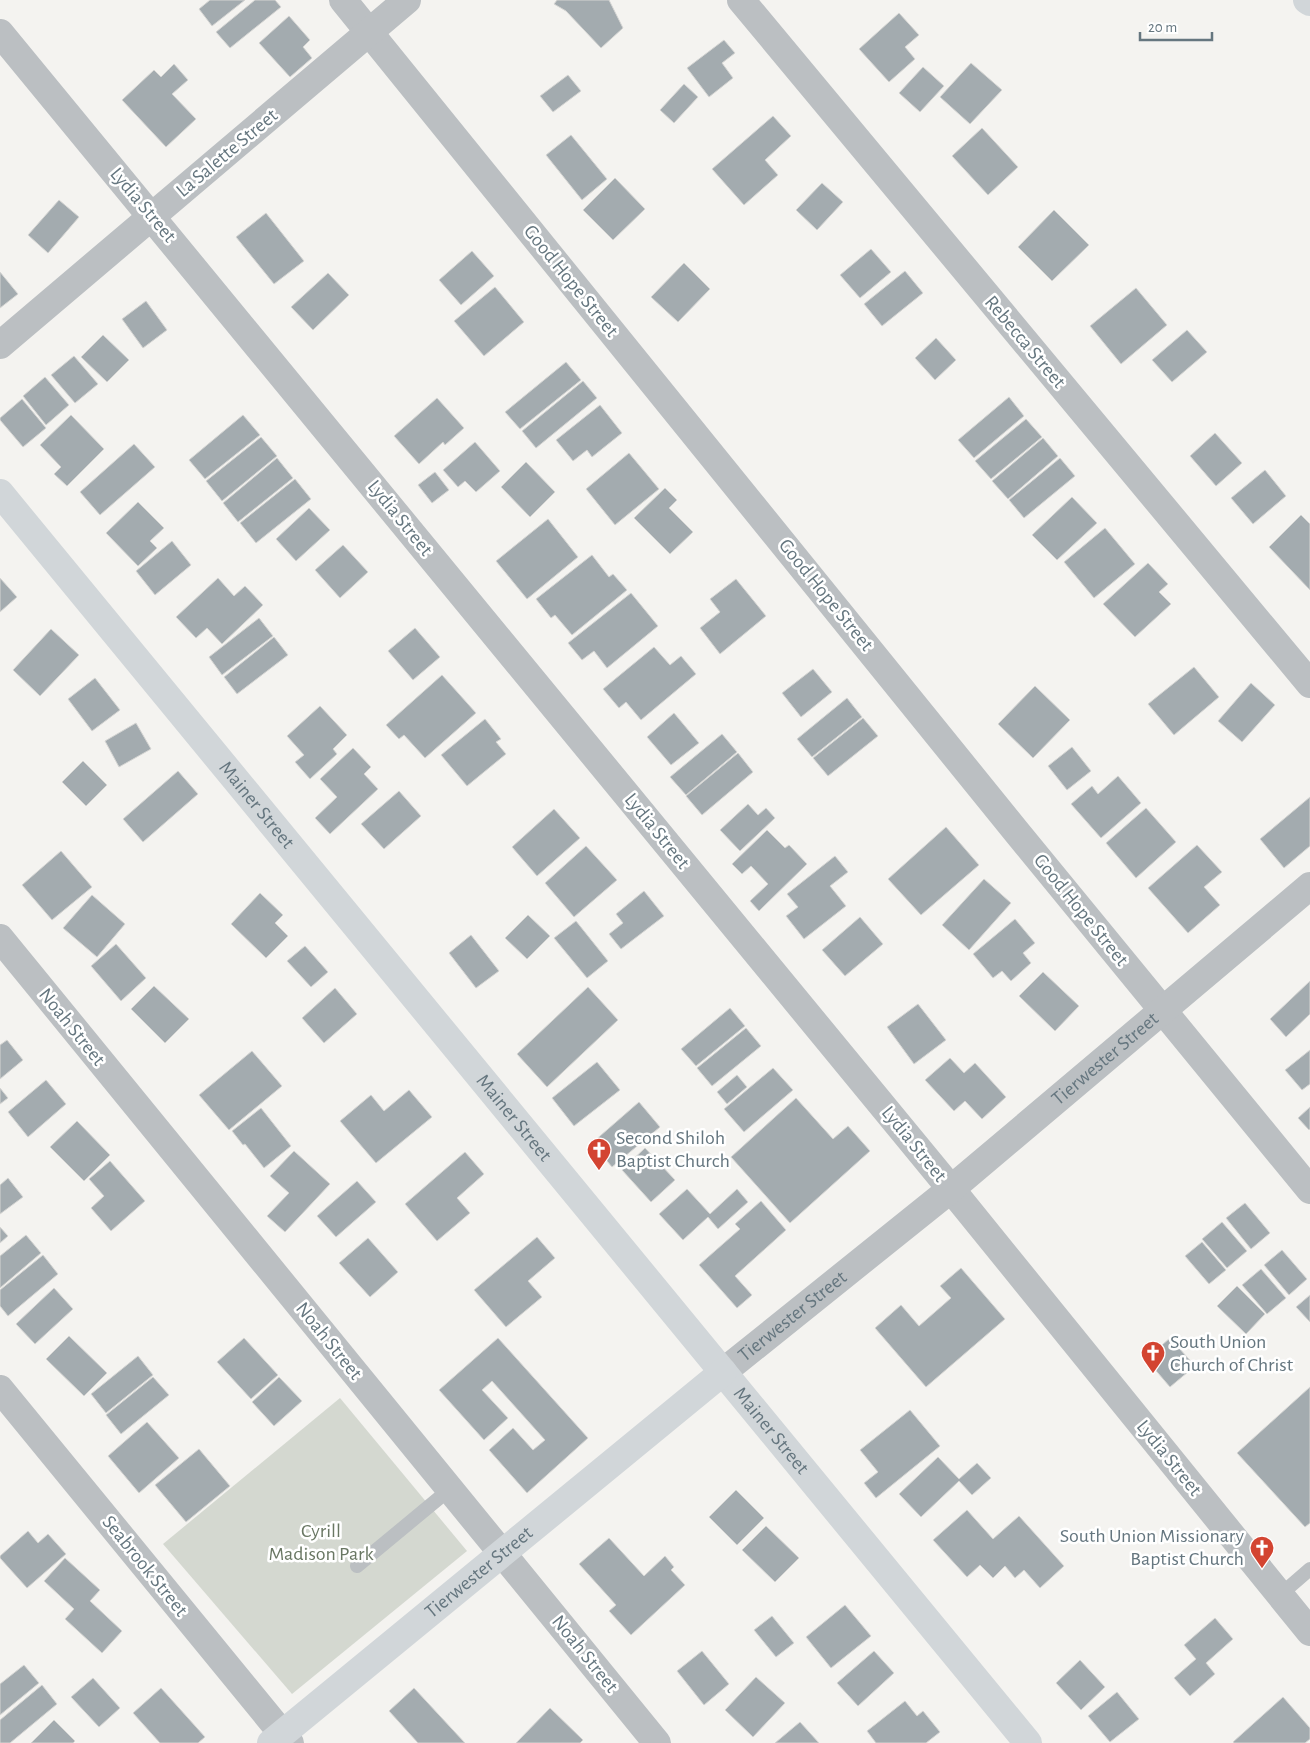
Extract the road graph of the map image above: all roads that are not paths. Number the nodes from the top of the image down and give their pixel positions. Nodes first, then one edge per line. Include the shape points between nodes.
1 (343, 0) edge
2 (407, 0) edge
3 (741, 0) edge
4 (369, 32) junction
5 (0, 33) edge
6 (152, 217) junction
7 (0, 345) edge
8 (0, 494) edge
9 (1310, 684) edge
10 (1310, 886) edge
11 (0, 938) edge
12 (1162, 1009) junction
13 (950, 1189) junction
14 (1310, 1190) edge
15 (723, 1372) junction
16 (0, 1389) edge
17 (450, 1489) junction
18 (502, 1554) junction
19 (357, 1566) dead end
20 (1310, 1569) edge
21 (1280, 1595) junction
22 (1310, 1632) edge
23 (281, 1740) edge
24 (657, 1743) edge
25 (1028, 1743) edge

1 - 4 street, Good Hope Street
2 - 4 street, La Salette Street
3 - 9 street, Rebecca Street
4 - 6 street, La Salette Street
4 - 12 street, Good Hope Street
5 - 6 street, Lydia Street
6 - 7 street, La Salette Street
6 - 13 street, Lydia Street
8 - 15 street, Mainer Street
10 - 12 street, Tierwester Street
11 - 17 street, Noah Street
12 - 13 street, Tierwester Street
12 - 14 street, Good Hope Street
13 - 15 street, Tierwester Street
13 - 21 street, Lydia Street
15 - 18 street, Tierwester Street
15 - 25 street, Mainer Street
16 - 23 street, Seabrook Street
17 - 18 street, Noah Street
17 - 19 lane
18 - 23 street, Tierwester Street
18 - 24 street, Noah Street
20 - 21 lane
21 - 22 street, Lydia Street

